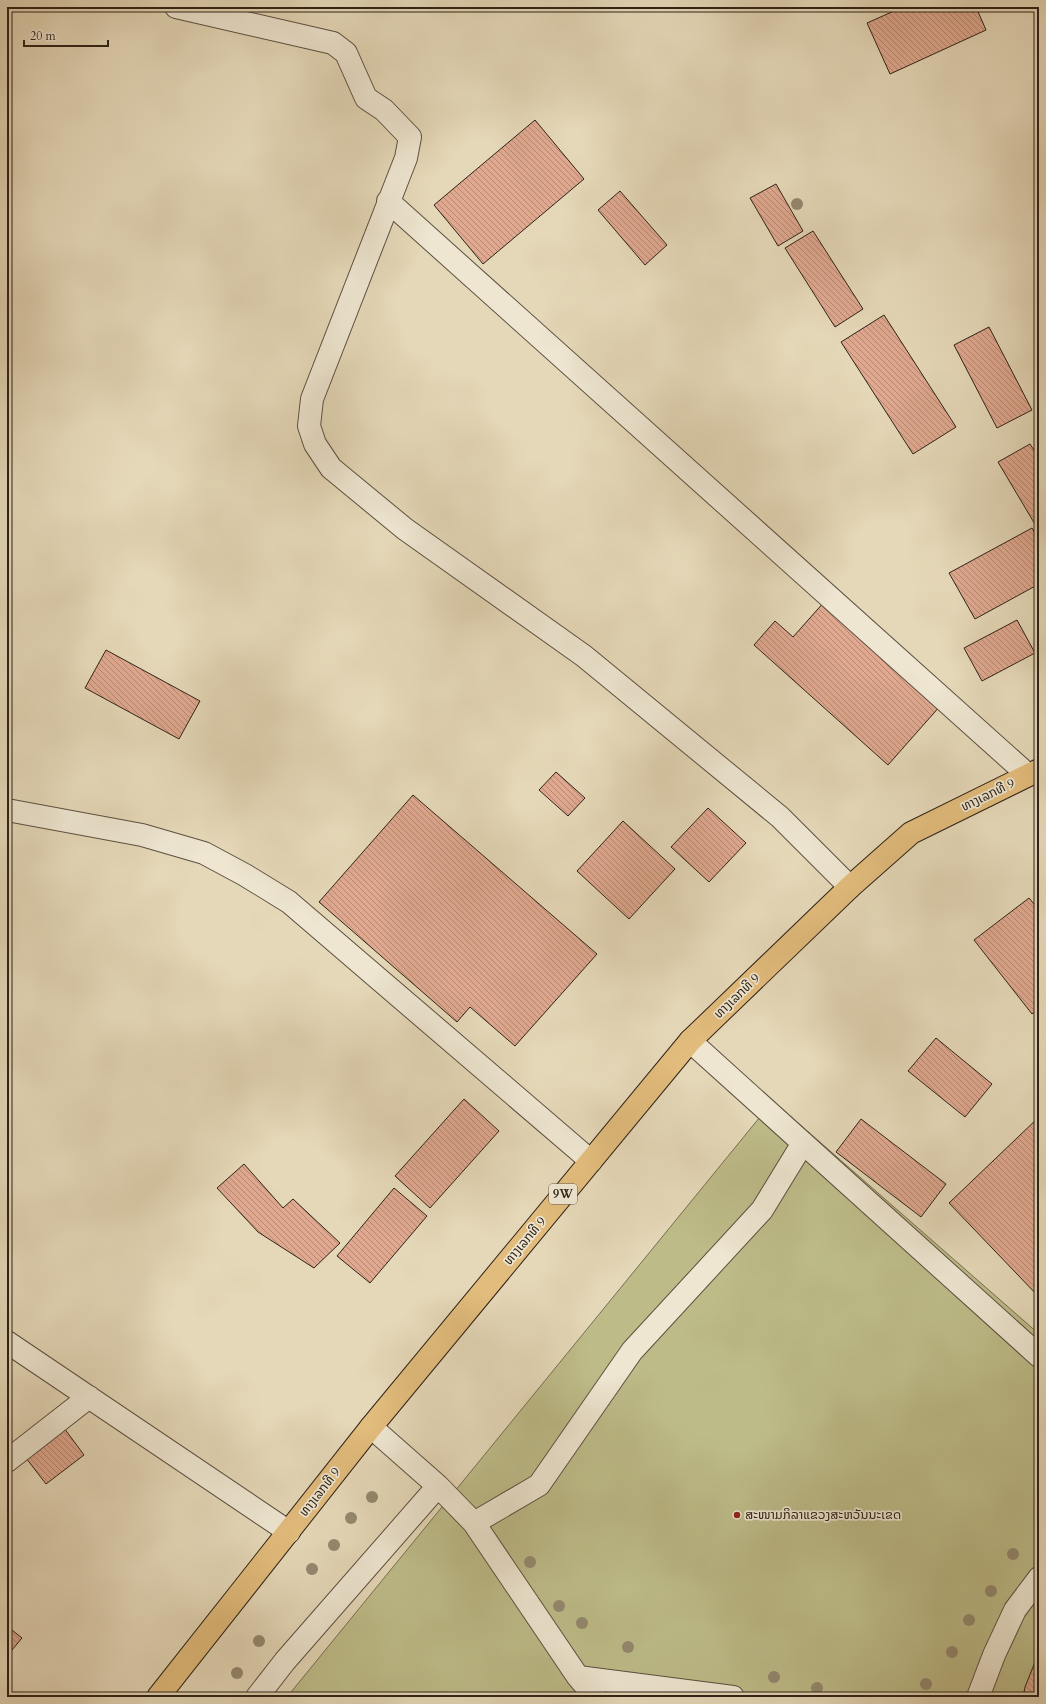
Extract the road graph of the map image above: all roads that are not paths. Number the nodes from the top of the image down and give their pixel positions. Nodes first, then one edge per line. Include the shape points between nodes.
1 (176, 7) edge
2 (388, 201) junction
3 (1033, 772) edge
4 (7, 810) edge
5 (850, 887) junction
6 (690, 1041) junction
7 (803, 1143) junction
8 (591, 1161) junction
9 (7, 1342) edge
10 (1039, 1356) edge
11 (89, 1397) junction
12 (371, 1427) junction
13 (7, 1461) edge
14 (438, 1486) junction
15 (474, 1523) junction
16 (289, 1532) junction
17 (1039, 1578) edge
18 (578, 1677) junction
19 (158, 1697) edge
20 (256, 1697) edge
21 (595, 1697) edge
22 (733, 1697) edge
23 (978, 1697) edge

1 - 2 street via 333,43 346,53 366,98 384,110 410,137 406,158
2 - 3 street
2 - 5 street via 312,399 309,426 315,444 332,468 405,529 584,656 780,816
3 - 5 main road, ທາງເລກທີ 9 / 9W via 911,833
4 - 8 street via 142,835 204,854 245,874 289,902
5 - 6 main road, ທາງເລກທີ 9 / 9W
6 - 7 street
6 - 8 main road, ທາງເລກທີ 9 / 9W
7 - 10 street
7 - 15 street via 762,1210 632,1351 539,1485
8 - 12 main road, ທາງເລກທີ 9 / 9W
9 - 11 street
11 - 13 street
11 - 16 street
12 - 14 street
12 - 16 main road, ທາງເລກທີ 9 / 9W
14 - 15 street
14 - 20 street
15 - 18 street
16 - 19 main road, ທາງເລກທີ 9 / 9W
17 - 23 street via 1015,1610
18 - 21 street
18 - 22 street

